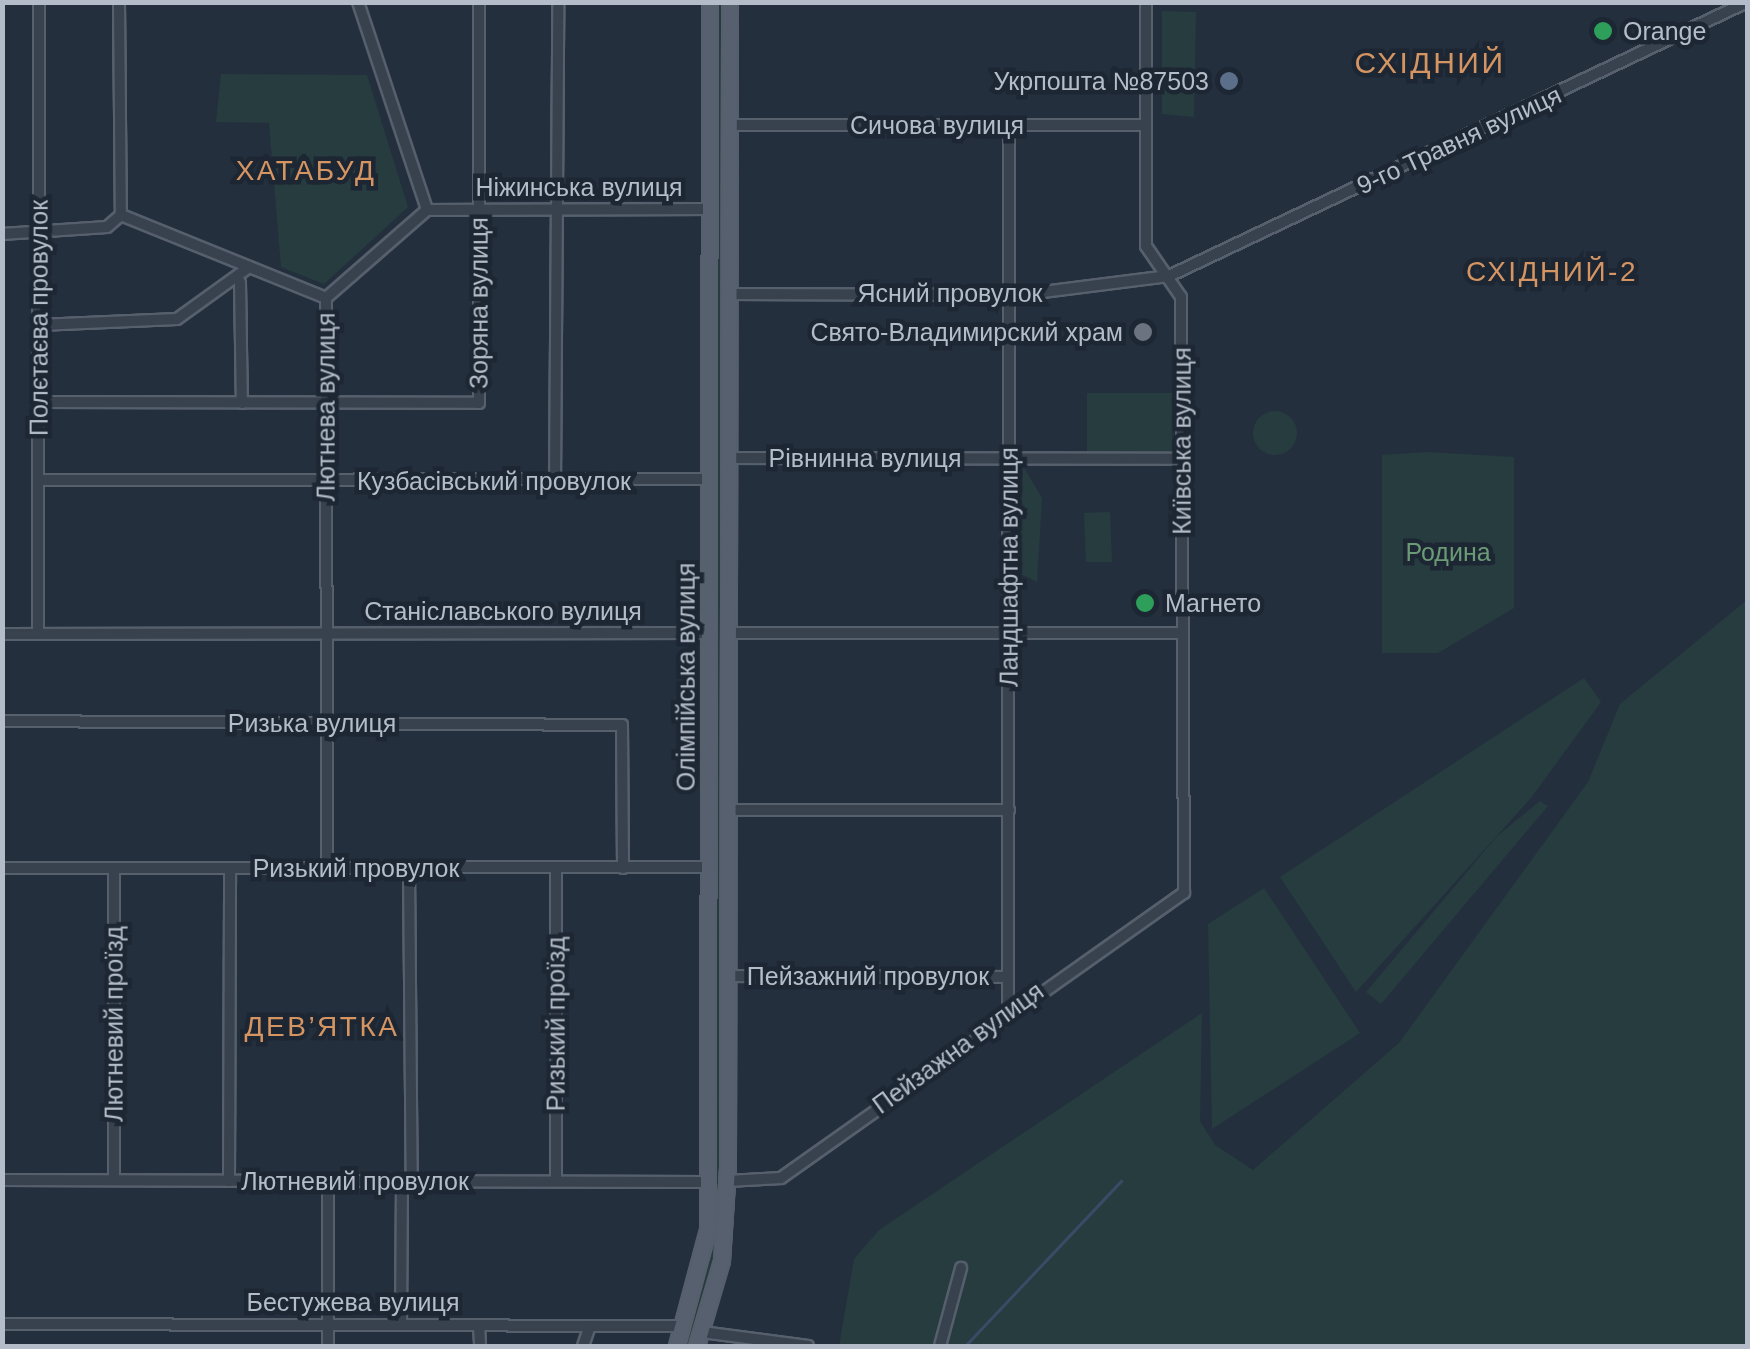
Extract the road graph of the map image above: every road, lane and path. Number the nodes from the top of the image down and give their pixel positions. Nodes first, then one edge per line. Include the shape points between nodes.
1 (39, 2) edge
2 (119, 2) edge
3 (358, 2) edge
4 (479, 2) edge
5 (558, 2) edge
6 (710, 2) edge
7 (730, 2) edge
8 (1146, 2) edge
9 (1747, 2) edge
10 (729, 125) junction
11 (1009, 125) junction
12 (1145, 125) junction
13 (427, 210) junction
14 (479, 210) junction
15 (558, 210) junction
16 (709, 210) junction
17 (730, 210) junction
18 (121, 215) junction
19 (40, 231) junction
20 (2, 234) edge
21 (249, 267) junction
22 (1169, 276) junction
23 (240, 282) junction
24 (729, 294) junction
25 (1009, 295) junction
26 (326, 298) junction
27 (40, 325) junction
28 (39, 402) junction
29 (242, 402) junction
30 (326, 403) junction
31 (728, 458) junction
32 (1008, 459) junction
33 (1182, 459) junction
34 (709, 479) junction
35 (39, 480) junction
36 (326, 481) junction
37 (555, 482) junction
38 (728, 633) junction
39 (1183, 633) junction
40 (2, 634) edge
41 (38, 634) junction
42 (326, 634) junction
43 (708, 634) junction
44 (1010, 634) junction
45 (2, 721) edge
46 (327, 723) junction
47 (728, 810) junction
48 (1009, 810) junction
49 (2, 868) edge
50 (114, 868) junction
51 (230, 868) junction
52 (327, 868) junction
53 (408, 868) junction
54 (556, 868) junction
55 (623, 868) junction
56 (709, 868) junction
57 (1184, 893) joint
58 (728, 976) junction
59 (1008, 977) junction
60 (1008, 1010) junction
61 (2, 1180) edge
62 (114, 1180) junction
63 (228, 1180) junction
64 (328, 1181) junction
65 (407, 1181) junction
66 (556, 1181) junction
67 (728, 1181) junction
68 (707, 1182) junction
69 (961, 1268) dead end
70 (2, 1324) edge
71 (328, 1325) junction
72 (401, 1325) junction
73 (479, 1325) junction
74 (590, 1326) junction
75 (684, 1326) junction
76 (700, 1339) edge
77 (328, 1346) edge
78 (480, 1346) edge
79 (584, 1346) edge
80 (677, 1346) edge
81 (808, 1346) edge
82 (940, 1346) edge

1 - 19 street, Полєтаєва провулок
2 - 18 street
3 - 13 street
4 - 14 street, Зоряна вулиця
5 - 15 street
6 - 16 main road, Олімпійська вулиця
7 - 10 main road, Олімпійська вулиця
8 - 12 street, Київська вулиця
9 - 22 street, 9-го Травня вулиця
10 - 11 street, Сичова вулиця
10 - 17 main road, Олімпійська вулиця
11 - 12 street, Сичова вулиця
11 - 25 street, Ландшафтна вулиця
12 - 22 street, Київська вулиця via 1146,246
13 - 14 street, Ніжинська вулиця
13 - 26 street, Лютнева вулиця
14 - 15 street, Ніжинська вулиця
14 - 30 street, Зоряна вулиця via 479,403
15 - 16 street, Ніжинська вулиця
15 - 37 street
16 - 17 main road, Ніжинська вулиця
16 - 34 main road, Олімпійська вулиця
17 - 24 main road, Олімпійська вулиця
18 - 19 street via 106,226
18 - 21 street
19 - 20 street
19 - 27 street, Полєтаєва провулок
21 - 23 street
21 - 26 street
22 - 25 street, Ясний провулок
22 - 33 street, Київська вулиця via 1180,291
23 - 27 street via 177,319
23 - 29 street
24 - 25 street, Ясний провулок
24 - 31 main road, Олімпійська вулиця
25 - 32 street, Ландшафтна вулиця
26 - 30 street, Лютнева вулиця
27 - 28 street, Полєтаєва провулок
28 - 29 street, Зоряна вулиця
28 - 35 street, Полєтаєва провулок
29 - 30 street, Зоряна вулиця
30 - 36 street, Лютнева вулиця
31 - 32 street, Рівнинна вулиця
31 - 38 main road, Олімпійська вулиця
32 - 33 street, Рівнинна вулиця
32 - 44 street, Ландшафтна вулиця
33 - 39 street, Київська вулиця
34 - 37 street, Кузбасівський провулок
34 - 43 main road, Олімпійська вулиця
35 - 36 street, Кузбасівський провулок
35 - 41 street, Полєтаєва провулок
36 - 37 street, Кузбасівський провулок
36 - 42 street, Лютнева вулиця
38 - 43 main road, Станіславського вулиця
38 - 44 street, Станіславського вулиця
38 - 47 main road, Олімпійська вулиця
39 - 44 street, Станіславського вулиця
39 - 57 street, Київська вулиця
40 - 41 street, Станіславського вулиця
41 - 42 street, Станіславського вулиця
42 - 43 street, Станіславського вулиця
42 - 46 street, Лютнева вулиця
43 - 56 main road, Олімпійська вулиця
44 - 48 street, Ландшафтна вулиця
45 - 46 street, Ризька вулиця
46 - 52 street, Лютнева вулиця
46 - 55 street, Ризька вулиця via 622,725
47 - 48 street
47 - 58 main road, Олімпійська вулиця
48 - 59 street, Ландшафтна вулиця
49 - 50 street, Ризький провулок
50 - 51 street, Ризький провулок
50 - 62 street, Лютневий проїзд
51 - 52 street, Ризький провулок
51 - 63 street
52 - 53 street, Ризький провулок
53 - 54 street, Ризький провулок
53 - 65 street
54 - 55 street, Ризький провулок
54 - 66 street, Ризький проїзд
55 - 56 street, Ризький провулок
56 - 68 main road, Олімпійська вулиця
57 - 60 street, Пейзажна вулиця
58 - 59 street, Пейзажний провулок
58 - 67 main road, Олімпійська вулиця
59 - 60 street, Ландшафтна вулиця
60 - 67 street, Пейзажна вулиця via 781,1178
61 - 62 street, Лютневий провулок
62 - 63 street, Лютневий провулок
63 - 64 street, Лютневий провулок
64 - 65 street, Лютневий провулок
64 - 71 street
65 - 66 street, Лютневий провулок
65 - 72 street
66 - 68 street, Лютневий провулок
67 - 68 main road
67 - 76 main road, Олімпійська вулиця via 722,1261
68 - 75 main road, Олімпійська вулиця via 706,1243
69 - 82 street
70 - 71 street, Бестужева вулиця
71 - 72 street, Бестужева вулиця
71 - 77 street
72 - 73 street, Бестужева вулиця
73 - 74 street, Бестужева вулиця
73 - 78 street
74 - 75 street, Бестужева вулиця
74 - 79 street
75 - 76 main road, Бестужева вулиця
75 - 80 main road, Олімпійська вулиця
76 - 81 street

